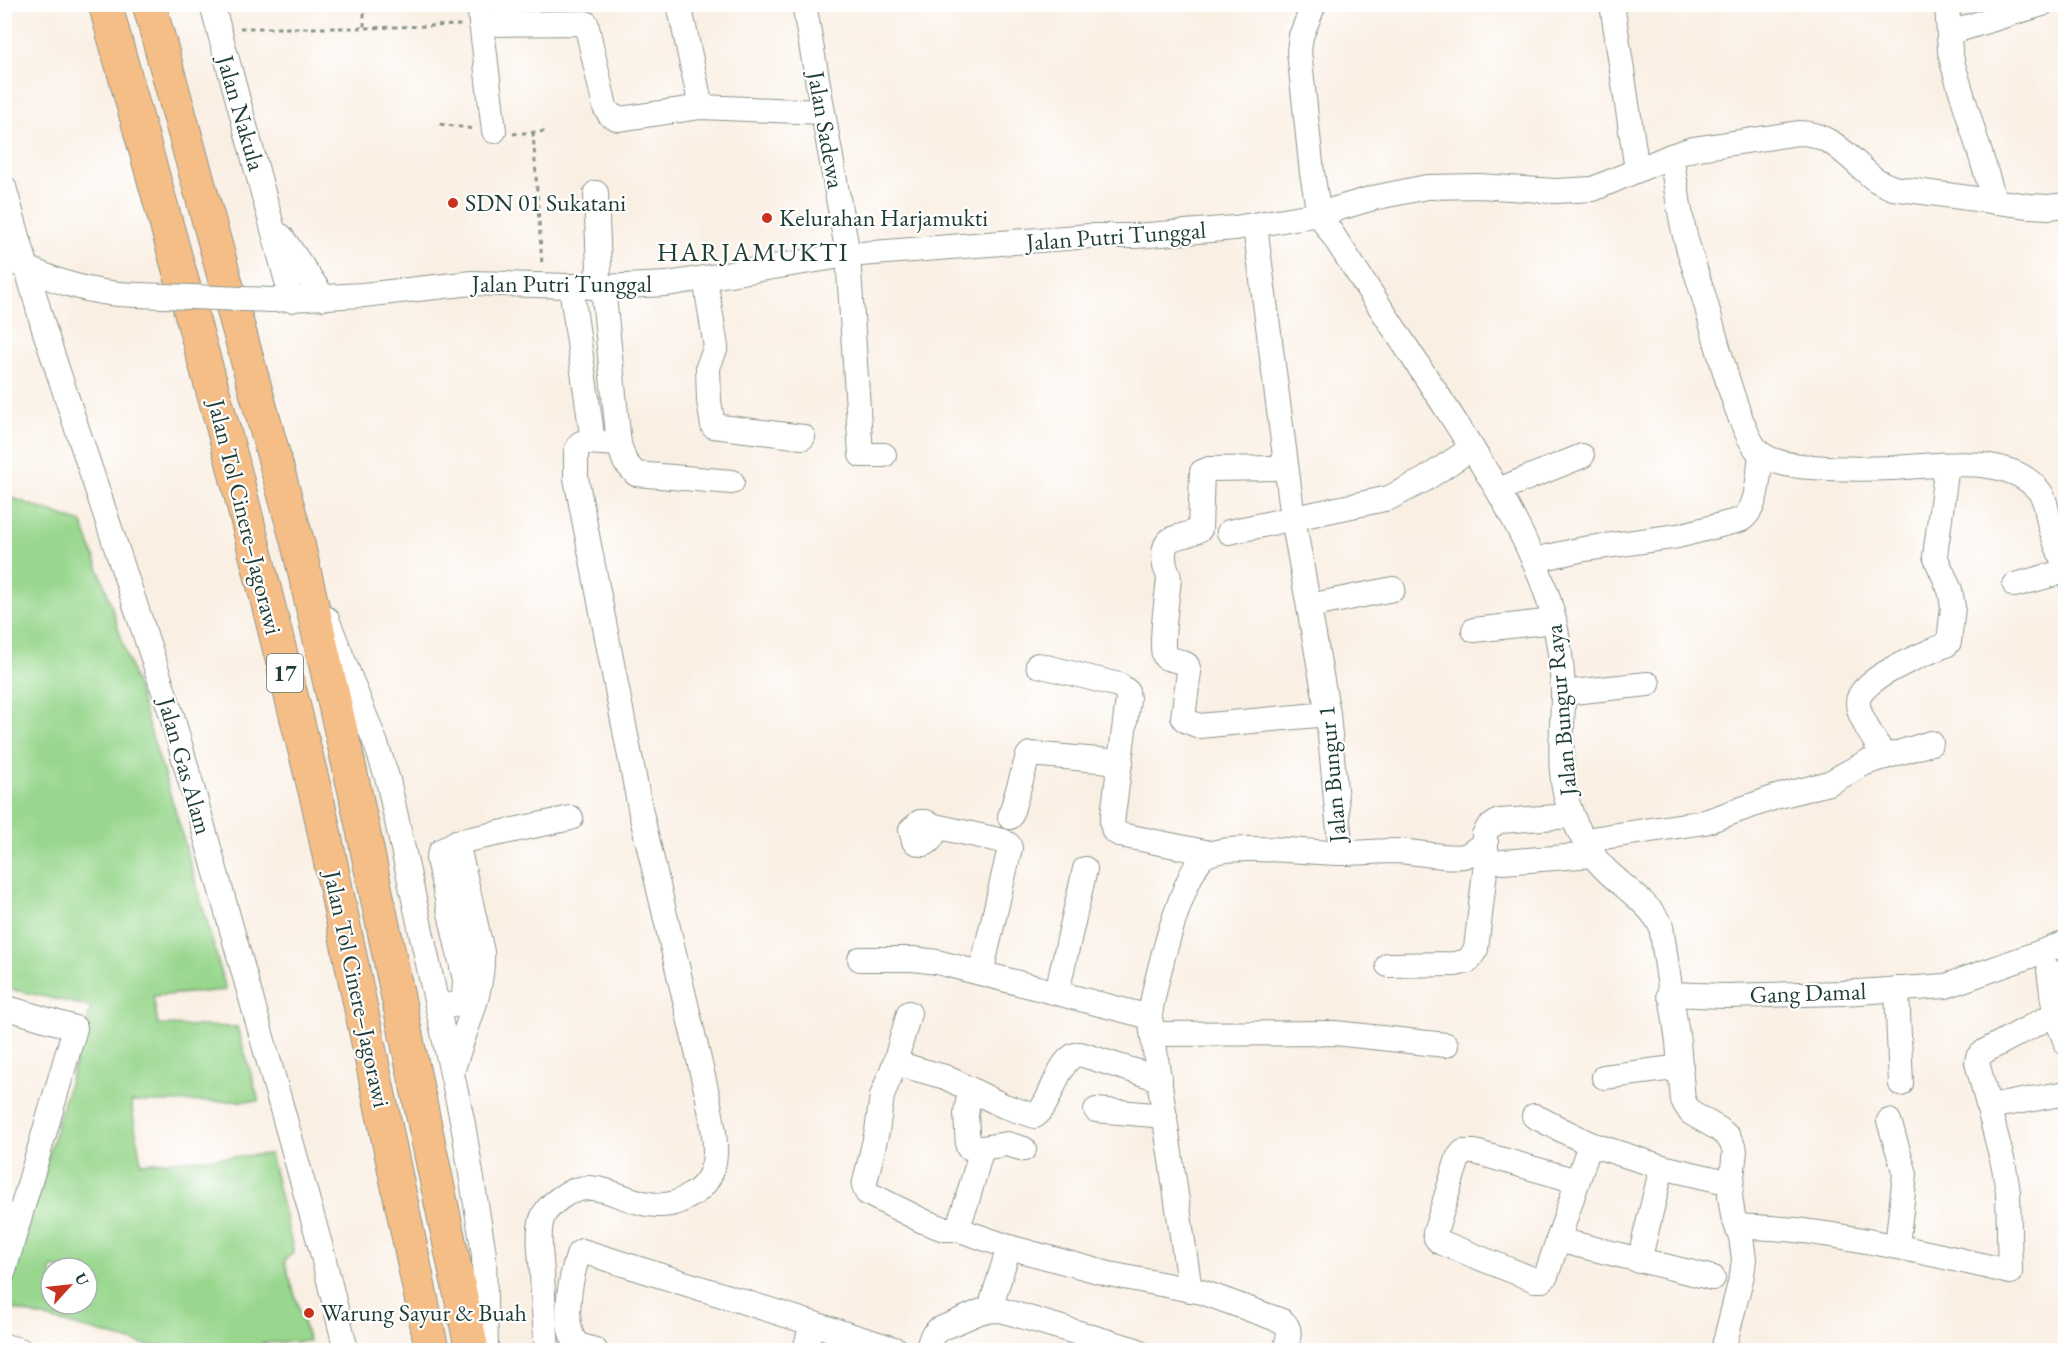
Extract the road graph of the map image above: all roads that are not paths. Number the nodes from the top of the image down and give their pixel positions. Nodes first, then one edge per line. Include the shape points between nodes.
1 (105, 4) edge
2 (149, 4) edge
3 (212, 4) edge
4 (679, 4) edge
5 (804, 4) edge
6 (1314, 4) edge
7 (1612, 4) edge
8 (1947, 4) edge
9 (2042, 4) edge
10 (480, 14) edge
11 (585, 14) edge
12 (1961, 29) dead end
13 (701, 107) junction
14 (822, 112) junction
15 (494, 131) dead end
16 (1671, 156) junction
17 (1637, 170) junction
18 (4, 187) edge
19 (596, 193) dead end
20 (1995, 202) junction
21 (2066, 205) edge
22 (1319, 214) junction
23 (271, 222) junction
24 (1255, 226) junction
25 (848, 255) junction
26 (4, 257) edge
27 (27, 269) junction
28 (705, 278) junction
29 (589, 287) junction
30 (324, 298) junction
31 (281, 300) junction
32 (803, 437) dead end
33 (594, 442) junction
34 (619, 444) junction
35 (1472, 448) junction
36 (1761, 454) junction
37 (884, 455) dead end
38 (1582, 456) dead end
39 (1947, 465) junction
40 (1286, 468) junction
41 (732, 482) dead end
42 (1498, 490) junction
43 (1293, 518) junction
44 (1229, 532) dead end
45 (298, 544) junction
46 (1534, 560) junction
47 (2066, 570) edge
48 (2015, 585) dead end
49 (1393, 593) dead end
50 (1310, 610) junction
51 (1554, 621) junction
52 (1474, 630) dead end
53 (1038, 665) dead end
54 (1648, 684) dead end
55 (1563, 693) junction
56 (1328, 714) junction
57 (1931, 743) dead end
58 (1885, 757) junction
59 (1121, 762) junction
60 (1572, 816) junction
61 (1010, 817) dead end
62 (571, 818) dead end
63 (930, 825) dead end
64 (1486, 843) junction
65 (1589, 848) junction
66 (1210, 853) junction
67 (1341, 853) junction
68 (1502, 862) dead end
69 (1085, 869) dead end
70 (2066, 943) edge
71 (860, 959) dead end
72 (1388, 965) dead end
73 (2049, 970) dead end
74 (981, 973) junction
75 (1897, 989) junction
76 (1057, 992) junction
77 (1670, 994) junction
78 (456, 1005) junction
79 (4, 1007) edge
80 (909, 1013) dead end
81 (2055, 1014) junction
82 (1152, 1026) junction
83 (2066, 1043) edge
84 (1446, 1045) dead end
85 (894, 1063) junction
86 (1681, 1067) junction
87 (453, 1070) junction
88 (1604, 1077) dead end
89 (1160, 1079) junction
90 (1901, 1084) dead end
91 (970, 1089) junction
92 (2066, 1093) edge
93 (1989, 1107) junction
94 (1096, 1110) dead end
95 (1166, 1116) junction
96 (1534, 1116) dead end
97 (1889, 1121) dead end
98 (1590, 1144) junction
99 (982, 1148) junction
100 (1024, 1149) dead end
101 (1662, 1167) junction
102 (1576, 1181) junction
103 (1731, 1183) junction
104 (1737, 1226) junction
105 (957, 1229) junction
106 (1558, 1240) junction
107 (1897, 1246) junction
108 (1010, 1247) junction
109 (1639, 1262) junction
110 (5, 1268) edge
111 (1713, 1278) dead end
112 (1190, 1290) junction
113 (990, 1310) junction
114 (812, 1323) junction
115 (933, 1340) edge
116 (4, 1346) edge
117 (20, 1350) edge
118 (346, 1350) edge
119 (432, 1350) edge
120 (472, 1350) edge
121 (486, 1350) edge
122 (547, 1350) edge
123 (595, 1350) edge
124 (805, 1350) edge
125 (897, 1350) edge
126 (1136, 1350) edge
127 (1285, 1350) edge
128 (1723, 1350) edge

1 - 119 highway, Jalan Tol Cinere–Jagorawi / 17 via 232,460 319,807
2 - 45 highway, Jalan Tol Cinere–Jagorawi / 17
3 - 23 street, Jalan Nakula
4 - 13 street
5 - 14 street, Jalan Sadewa
6 - 22 street via 1299,51
7 - 17 street
8 - 20 street via 1953,65
9 - 12 street
10 - 11 street
10 - 15 street
11 - 13 street via 610,115 620,119
13 - 14 street
14 - 25 street, Jalan Sadewa
16 - 17 street, Jalan Putri Tunggal
16 - 20 street, Jalan Putri Tunggal via 1703,147 1808,133 1839,147 1874,179 1893,188
16 - 36 street via 1684,229 1727,377 1746,433
17 - 22 street, Jalan Putri Tunggal via 1593,189 1427,187
18 - 27 street, Jalan Gas Alam
19 - 29 street via 599,268
20 - 21 street, Jalan Putri Tunggal
22 - 24 street, Jalan Putri Tunggal
22 - 35 street, Jalan Bungur Raya
23 - 30 street, Jalan Nakula
23 - 31 street, Jalan Nakula
24 - 25 street, Jalan Putri Tunggal
24 - 40 street, Jalan Bungur 1
25 - 28 street, Jalan Putri Tunggal
25 - 37 street, Jalan Sadewa via 861,455
26 - 27 street, Jalan Putri Tunggal
27 - 31 street, Jalan Putri Tunggal, bridge via 106,294
27 - 118 street, Jalan Gas Alam via 172,716
28 - 29 street, Jalan Putri Tunggal via 668,284
28 - 32 street via 716,347 708,367 713,426
29 - 30 street, Jalan Putri Tunggal via 472,283
29 - 33 street
29 - 34 street
30 - 31 street, Jalan Putri Tunggal
33 - 34 street
33 - 122 street via 581,443 576,451 576,478 634,781 716,1143 712,1172 706,1182 679,1202 644,1204 583,1188 564,1195 549,1207 542,1220 540,1243
34 - 41 street via 625,462 636,474
35 - 42 street, Jalan Bungur Raya
35 - 43 street via 1400,494
36 - 39 street via 1787,464 1832,468
36 - 46 street via 1754,505 1740,520 1678,536
38 - 42 street
39 - 47 street via 1992,467 2028,481 2047,504 2049,522
39 - 58 street via 1935,556 1953,607 1949,642 1873,680 1857,702
40 - 43 street, Jalan Bungur 1
40 - 56 street via 1202,472 1200,529 1170,539 1166,547 1165,568 1169,574 1163,653 1187,664 1183,717 1193,724
42 - 46 street, Jalan Bungur Raya
43 - 44 street
43 - 50 street, Jalan Bungur 1
45 - 78 street via 376,744
45 - 120 highway, Jalan Tol Cinere–Jagorawi / 17
46 - 51 street, Jalan Bungur Raya
47 - 48 street
49 - 50 street
50 - 56 street, Jalan Bungur 1
51 - 52 street
51 - 55 street, Jalan Bungur Raya
53 - 59 street via 1125,688 1128,699
54 - 55 street
55 - 60 street, Jalan Bungur Raya via 1562,776
56 - 67 street, Jalan Bungur 1
57 - 58 street
58 - 65 street via 1829,783 1705,822
59 - 61 street via 1030,754
59 - 66 street, Jalan Bungur 1 via 1114,831 1121,836
60 - 64 street via 1498,821 1484,835
60 - 65 street, Jalan Bungur Raya
62 - 78 street via 457,842 482,952 482,982
63 - 74 street via 1009,845
64 - 67 street via 1461,857 1397,851
64 - 72 street via 1476,949 1468,961
65 - 68 street
65 - 77 street, Jalan Bungur Raya via 1607,871 1656,916
66 - 67 street, Jalan Bungur 1 via 1229,849
66 - 82 street via 1198,861 1187,884 1157,972
69 - 76 street
70 - 75 street, Gang Damal via 1946,986
71 - 74 street via 913,959
73 - 81 street
74 - 76 street
75 - 77 street, Gang Damal via 1725,996
75 - 90 street
76 - 82 street
77 - 86 street, Jalan Bungur Raya
78 - 87 street
78 - 87 street
79 - 110 street via 75,1028
80 - 85 street
81 - 83 street
81 - 93 street via 1978,1057 1977,1068
82 - 84 street via 1335,1033
82 - 89 street
85 - 91 street via 945,1077
85 - 105 street via 882,1096 865,1189 871,1196 923,1221
86 - 88 street
86 - 103 street, Jalan Bungur Raya via 1686,1107 1698,1119 1719,1129 1732,1144
87 - 121 street via 484,1254
89 - 91 street via 1074,1054 1035,1116
89 - 95 street
91 - 99 street via 966,1114 968,1147
92 - 93 street
93 - 107 street via 2008,1192 2020,1274
94 - 95 street
95 - 112 street
96 - 98 street
97 - 107 street via 1905,1174
98 - 101 street
98 - 102 street
99 - 100 street via 1007,1144
99 - 105 street
101 - 103 street
101 - 109 street
102 - 106 street
102 - 106 street via 1464,1152 1458,1158 1435,1233 1440,1242 1540,1281 1546,1276
103 - 104 street, Jalan Bungur Raya via 1730,1206
104 - 107 street via 1801,1230
104 - 128 street, Jalan Bungur Raya via 1744,1258
105 - 108 street
106 - 109 street
108 - 112 street via 1109,1274
108 - 113 street
109 - 111 street
112 - 127 street via 1282,1320 1289,1333
113 - 115 street via 972,1314
113 - 126 street
114 - 123 street via 582,1251 569,1292 571,1335 578,1345
114 - 124 street
114 - 125 street
116 - 117 street

